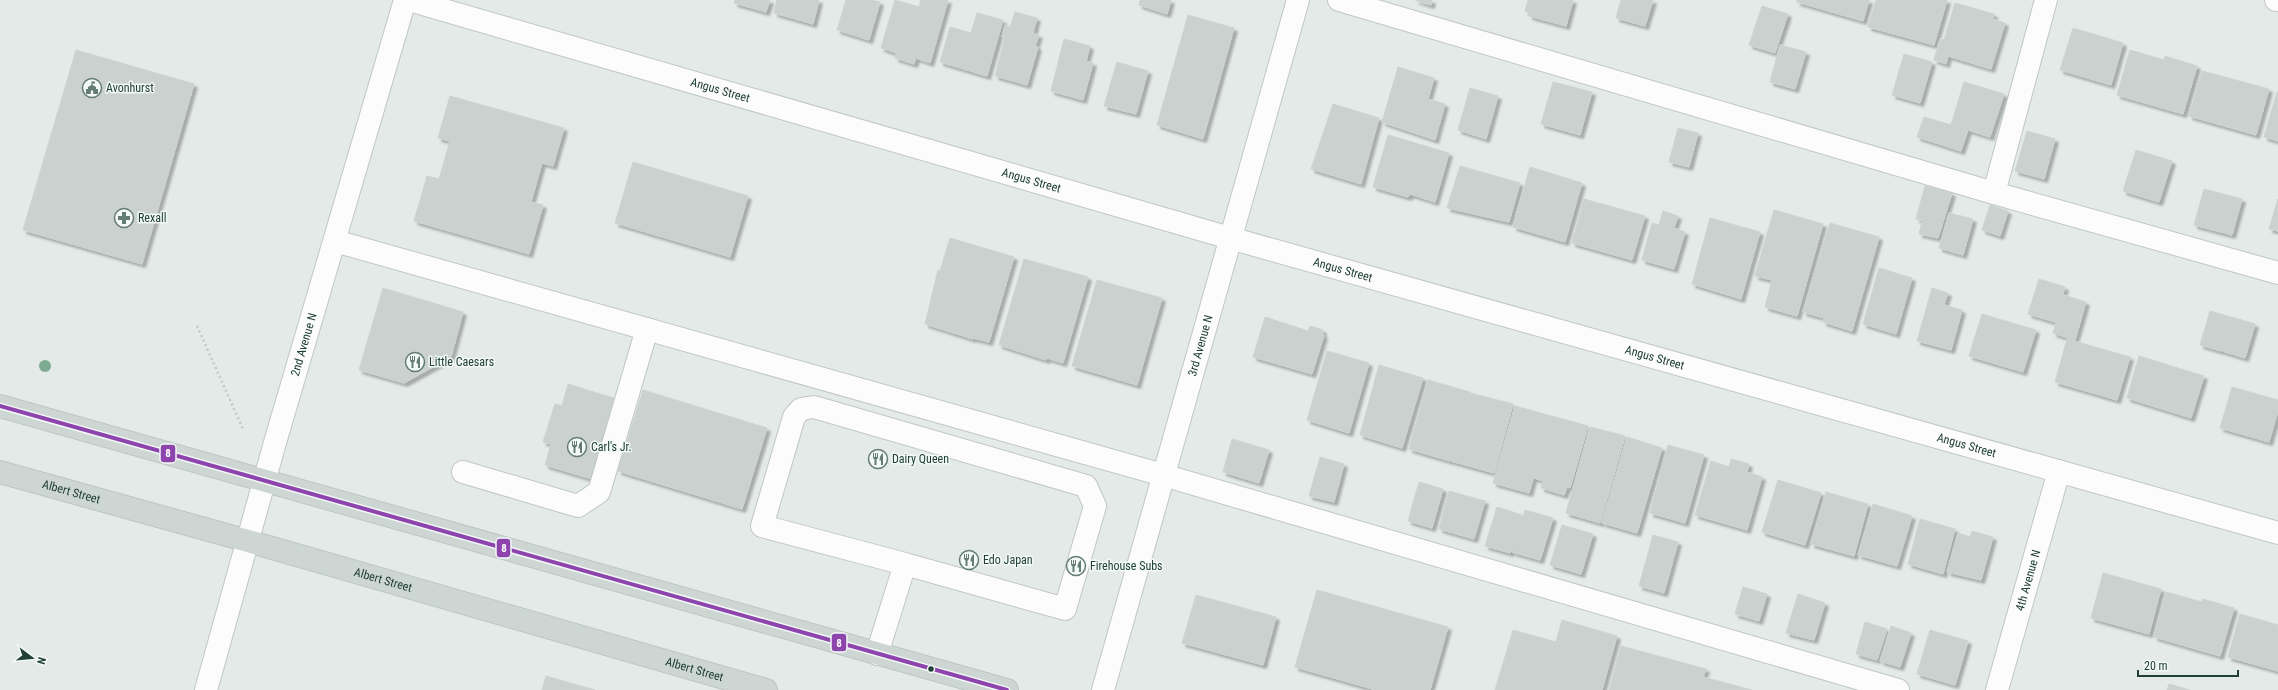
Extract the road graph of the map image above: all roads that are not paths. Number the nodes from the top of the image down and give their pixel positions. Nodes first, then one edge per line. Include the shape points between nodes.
1 (405, 0) edge
2 (409, 0) edge
3 (1298, 0) edge
4 (1339, 0) edge
5 (2046, 0) edge
6 (1994, 193) junction
7 (1230, 238) junction
8 (335, 241) junction
9 (2278, 273) edge
10 (647, 329) junction
11 (0, 406) edge
12 (2059, 471) junction
13 (0, 472) edge
14 (463, 472) dead end
15 (1163, 475) junction
16 (265, 480) junction
17 (2278, 533) edge
18 (248, 541) junction
19 (904, 564) junction
20 (877, 654) junction
21 (206, 690) edge
22 (766, 690) edge
23 (1007, 690) edge
24 (1103, 690) edge
25 (1898, 690) edge
26 (1997, 690) edge

1 - 8 street, 2nd Avenue N
2 - 7 street, Angus Street
3 - 7 street, 3rd Avenue N
4 - 6 street
5 - 6 street
6 - 9 street
7 - 12 street, Angus Street
7 - 15 street, 3rd Avenue N
8 - 10 street
8 - 16 street, 2nd Avenue N
10 - 14 street via 599,492 578,506
10 - 15 street
11 - 16 main road
12 - 17 street, Angus Street
12 - 26 street, 4th Avenue N
13 - 18 main road, Albert Street
15 - 24 street, 3rd Avenue N
15 - 25 street
16 - 18 street, 2nd Avenue N
16 - 20 main road
18 - 21 street, 2nd Avenue N
18 - 22 main road, Albert Street
19 - 19 street via 762,526 794,417 801,409 814,407 1086,486 1095,506 1065,609
19 - 20 street
20 - 23 main road

